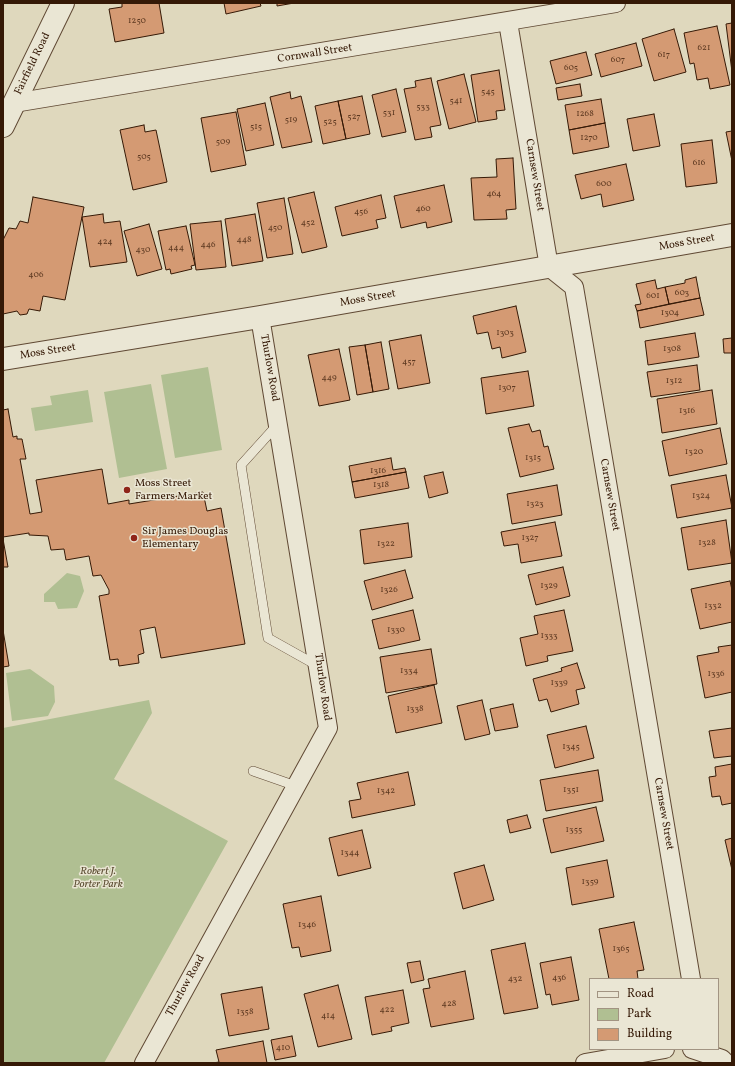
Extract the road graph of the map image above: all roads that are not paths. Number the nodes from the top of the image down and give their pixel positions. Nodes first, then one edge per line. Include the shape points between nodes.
1 (63, 3) edge
2 (616, 3) edge
3 (508, 22) junction
4 (14, 103) junction
5 (3, 126) edge
6 (732, 235) edge
7 (549, 267) junction
8 (260, 317) junction
9 (3, 359) edge
10 (279, 423) junction
11 (319, 667) junction
12 (253, 771) dead end
13 (296, 786) junction
14 (691, 978) edge
15 (659, 1050) edge
16 (700, 1050) edge
17 (144, 1063) edge
18 (585, 1063) edge
19 (726, 1063) edge

1 - 4 street, Fairfield Road
2 - 3 street, Cornwall Street
3 - 4 street, Cornwall Street
3 - 7 street, Carnsew Street
4 - 5 street, Fairfield Road
6 - 7 street, Moss Street
7 - 8 street, Moss Street
7 - 14 street, Carnsew Street via 574,287
8 - 9 street, Moss Street
8 - 10 street, Thurlow Road
10 - 11 street, Thurlow Road
10 - 11 lane via 241,465 268,638
11 - 13 street, Thurlow Road via 328,728
12 - 13 lane
13 - 17 street, Thurlow Road
15 - 18 street
16 - 19 street

